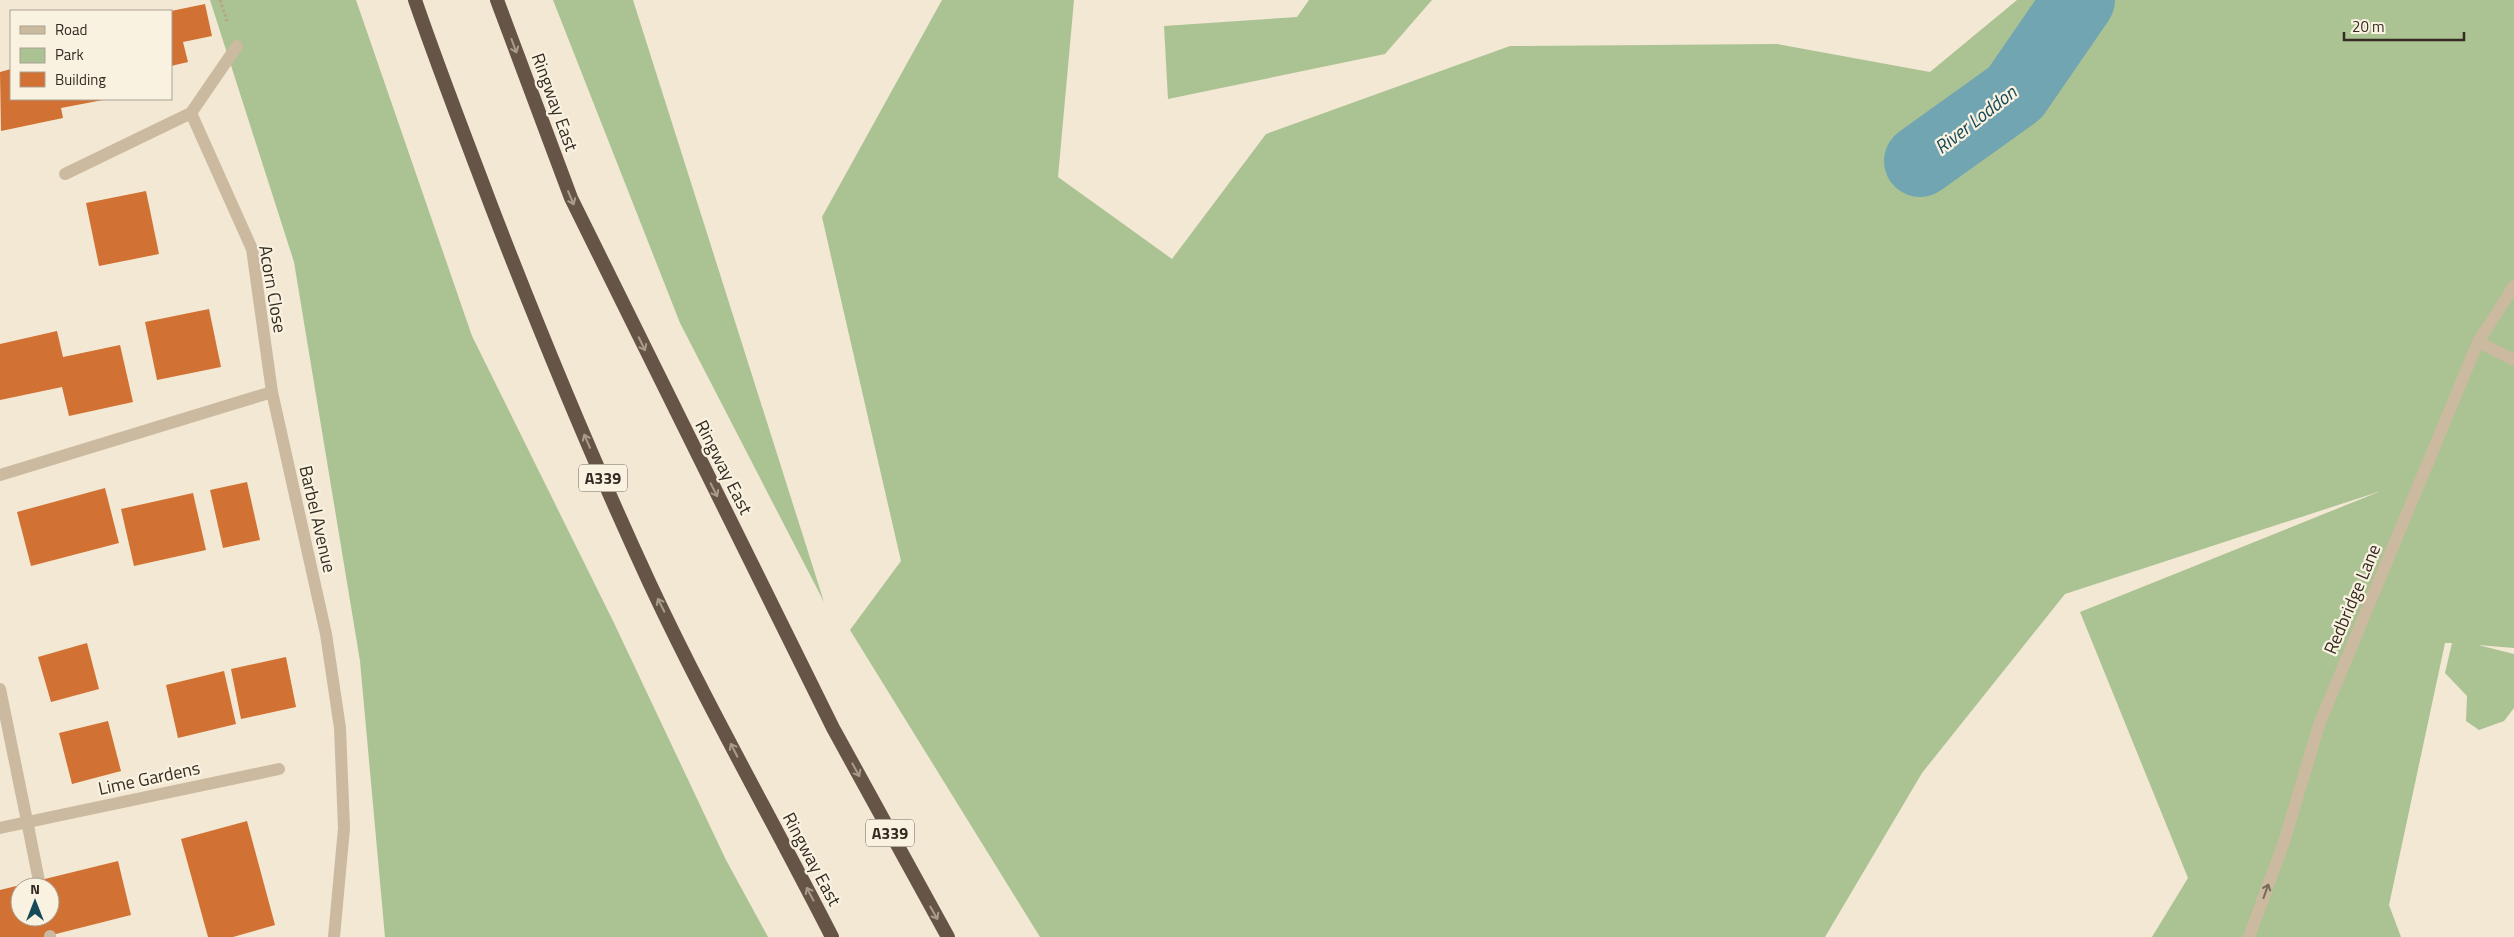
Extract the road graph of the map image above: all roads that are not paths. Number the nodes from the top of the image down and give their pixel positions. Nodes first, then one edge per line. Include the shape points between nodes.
1 (415, 0) edge
2 (497, 0) edge
3 (236, 46) dead end
4 (191, 113) junction
5 (65, 174) dead end
6 (2514, 286) edge
7 (2478, 342) junction
8 (2514, 360) edge
9 (272, 392) junction
10 (0, 475) edge
11 (0, 689) edge
12 (279, 768) dead end
13 (27, 821) junction
14 (0, 828) edge
15 (38, 877) edge
16 (334, 937) edge
17 (832, 937) edge
18 (948, 937) edge
19 (2249, 937) edge

17 -> 1 highway, Ringway East / A339 via 651,586 521,282
2 -> 18 highway, Ringway East / A339 via 571,198 833,728
3 - 4 street
4 - 5 street
4 - 9 street, Acorn Close via 252,250
6 - 7 street, Redbridge Lane
7 - 8 street
19 -> 7 street, Redbridge Lane via 2284,842 2319,725
9 - 10 street
9 - 16 street, Barbel Avenue via 326,634 340,728 344,828
11 - 13 street
12 - 13 street, Lime Gardens
13 - 14 street, Lime Gardens
13 - 15 street

